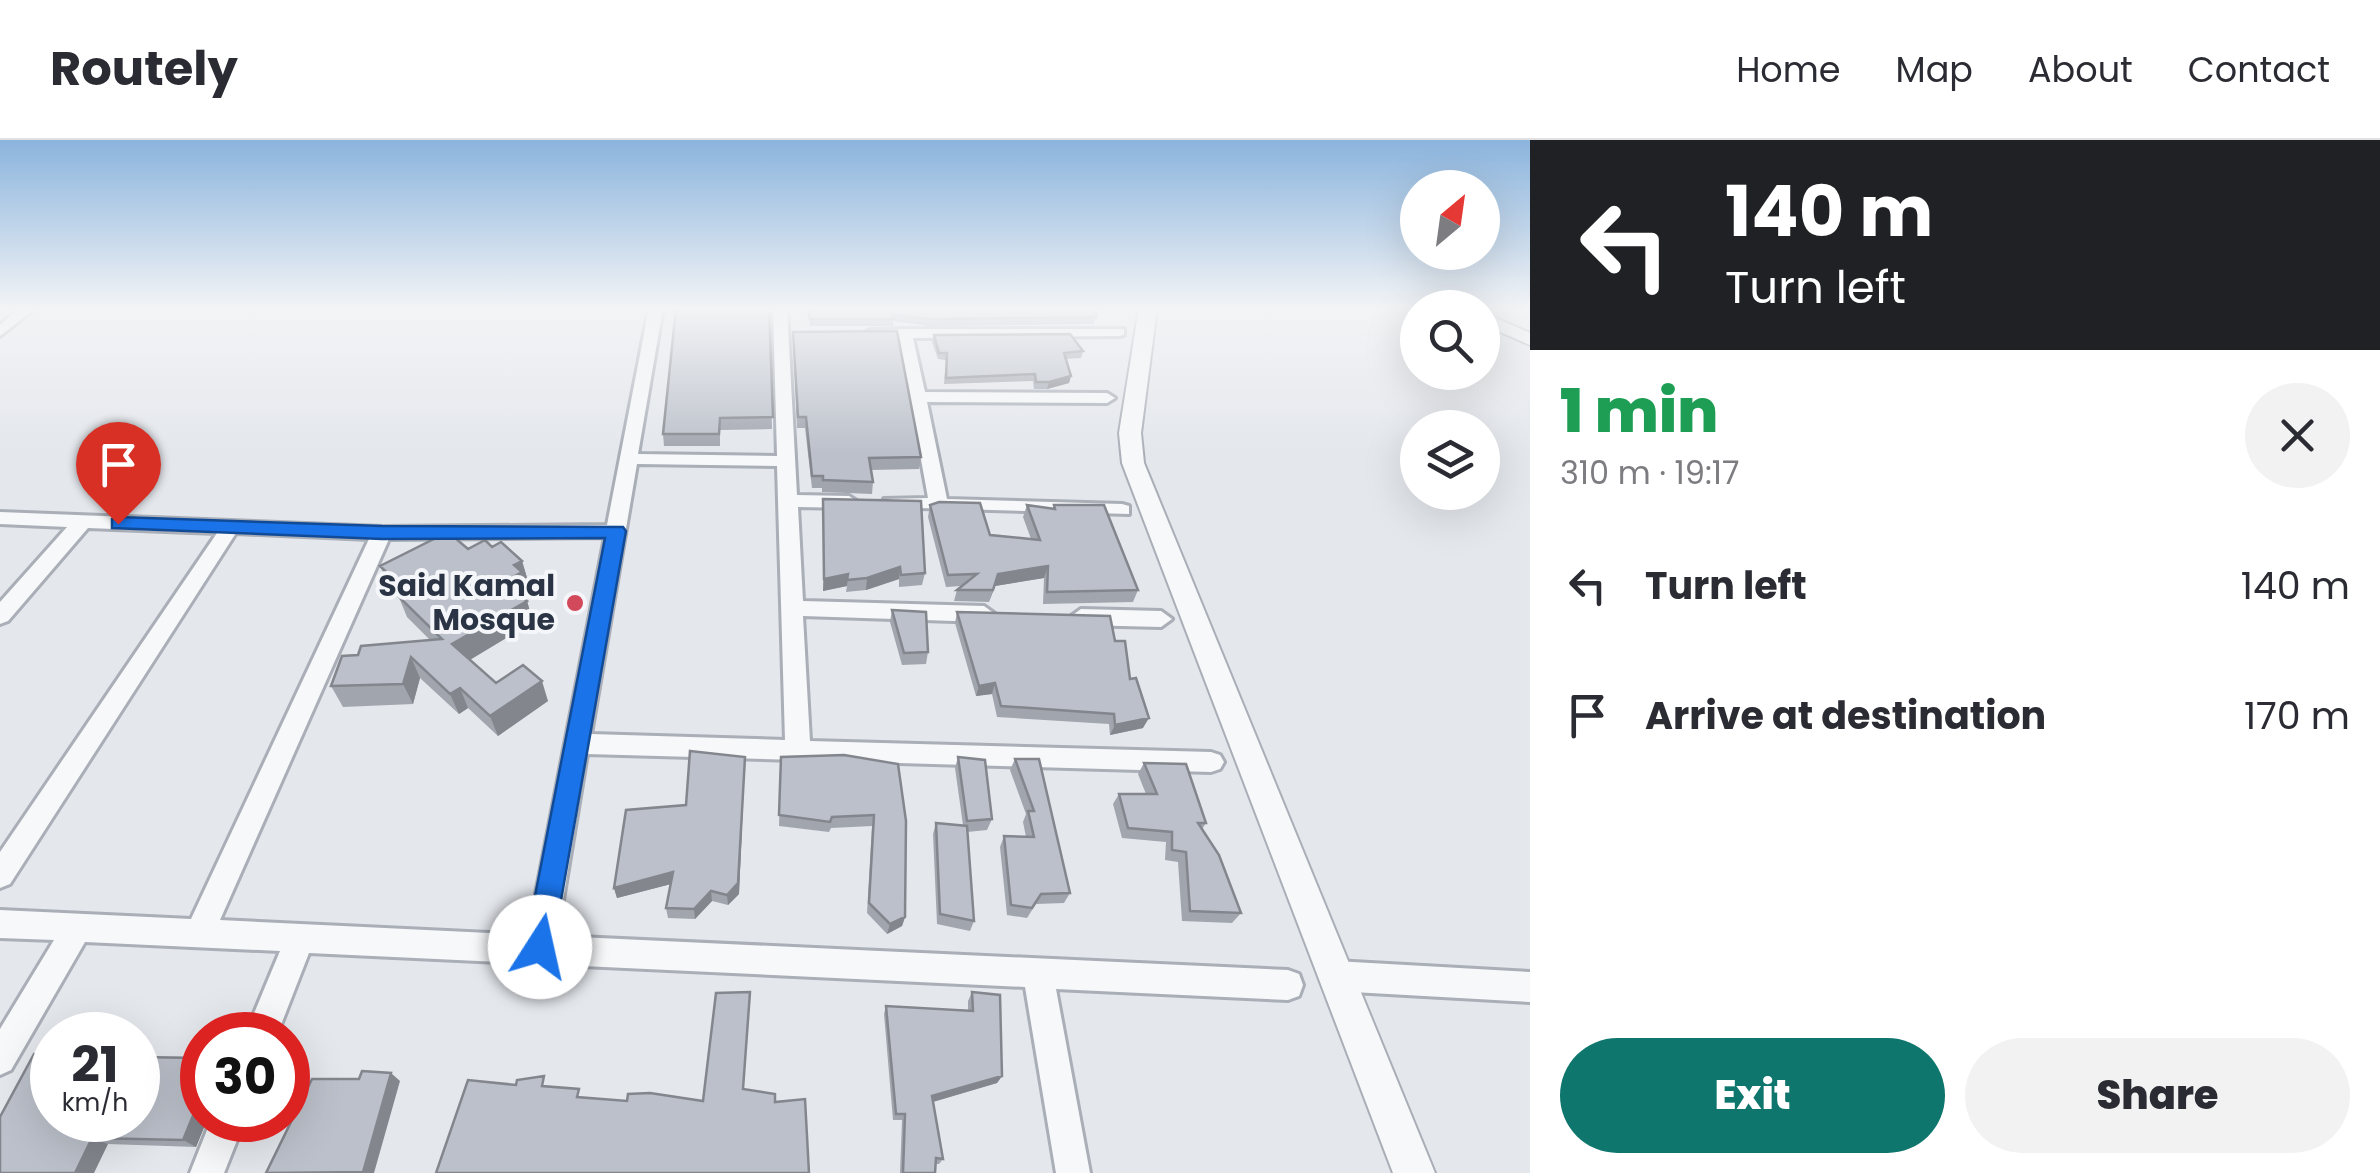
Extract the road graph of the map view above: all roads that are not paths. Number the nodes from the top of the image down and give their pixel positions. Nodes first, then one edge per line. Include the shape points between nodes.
1 (648, 356) edge
2 (789, 356) edge
3 (909, 356) edge
4 (1141, 356) edge
5 (917, 397) junction
6 (1107, 398) dead end
7 (629, 459) junction
8 (786, 461) junction
9 (788, 501) junction
10 (938, 503) junction
11 (1122, 510) dead end
12 (0, 518) edge
13 (82, 522) junction
14 (229, 529) junction
15 (616, 531) junction
16 (382, 532) junction
17 (792, 608) junction
18 (1006, 615) edge
19 (0, 616) edge
20 (1064, 616) edge
21 (1161, 620) dead end
22 (577, 744) junction
23 (798, 748) junction
24 (1212, 762) dead end
25 (0, 875) edge
26 (0, 924) edge
27 (78, 927) junction
28 (199, 934) junction
29 (300, 939) junction
30 (540, 947) junction
31 (1038, 975) junction
32 (1335, 976) junction
33 (1288, 985) dead end
34 (1530, 986) edge
35 (271, 1012) edge
36 (0, 1059) edge
37 (219, 1142) edge
38 (207, 1173) edge
39 (1074, 1173) edge
40 (1414, 1173) edge

1 - 7 street
2 - 8 street
3 - 5 street
4 - 32 street via 1130,433 1133,463
5 - 6 street
5 - 10 street
7 - 8 street
7 - 15 street
8 - 9 street
9 - 10 street
9 - 17 street
10 - 11 street
12 - 13 street
13 - 14 street
13 - 19 street
14 - 16 street
14 - 25 street
15 - 16 street
15 - 22 street
16 - 28 street
17 - 18 street
17 - 23 street
20 - 21 street
22 - 23 street
22 - 30 street
23 - 24 street
26 - 27 street
27 - 28 street
27 - 36 street
28 - 29 street
29 - 30 street
29 - 35 street
30 - 31 street
31 - 33 street
31 - 39 street
32 - 34 street
32 - 40 street
37 - 38 street

